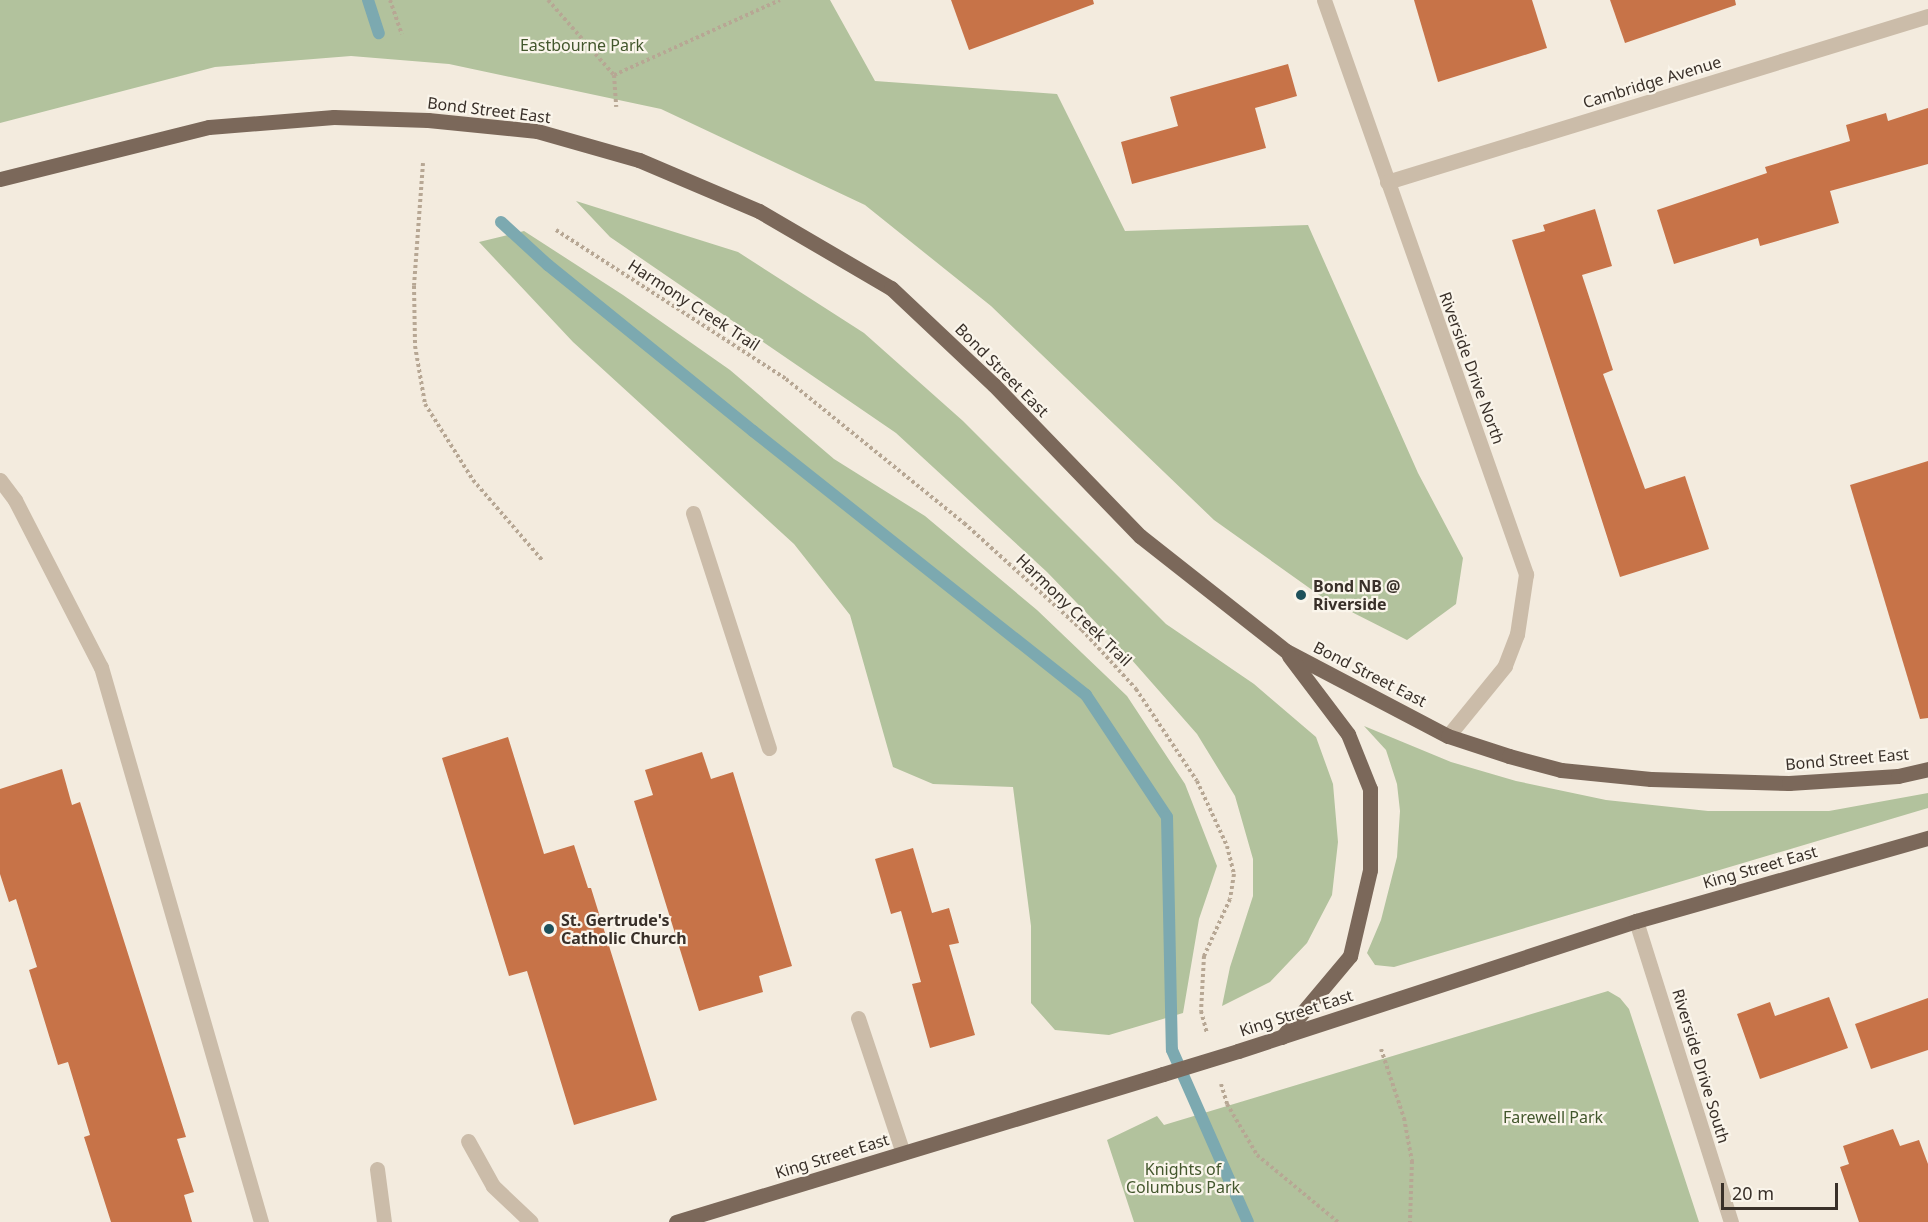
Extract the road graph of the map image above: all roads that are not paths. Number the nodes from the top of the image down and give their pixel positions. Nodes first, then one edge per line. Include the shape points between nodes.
1 (1324, 0) edge
2 (1928, 16) edge
3 (0, 179) edge
4 (1387, 182) junction
5 (0, 480) edge
6 (693, 513) dead end
7 (1286, 651) junction
8 (1448, 735) junction
9 (769, 748) dead end
10 (1928, 770) edge
11 (1928, 838) edge
12 (1636, 921) junction
13 (858, 1018) dead end
14 (1282, 1037) junction
15 (468, 1141) dead end
16 (903, 1154) junction
17 (378, 1169) dead end
18 (683, 1221) edge
19 (261, 1222) edge
20 (384, 1222) edge
21 (531, 1222) edge
22 (1731, 1222) edge

1 - 4 street, Riverside Drive North
2 - 4 street, Cambridge Avenue
3 - 7 main road, Bond Street East via 209,127 334,117 428,120 537,131 639,159 759,211 891,288 994,386 1140,536
4 - 8 street, Riverside Drive North via 1526,574 1517,634 1505,666
5 - 19 street via 15,500 101,667
6 - 9 street
7 - 8 main road, Bond Street East
7 - 14 main road via 1348,734 1370,789 1370,870 1350,956
8 - 10 main road, Bond Street East via 1561,770 1652,779 1789,783 1898,776
11 - 12 main road, King Street East
12 - 14 main road, King Street East
12 - 22 street, Riverside Drive South
13 - 16 street
14 - 16 main road, King Street East, bridge
15 - 21 street via 493,1186
16 - 18 main road, King Street East
17 - 20 street

